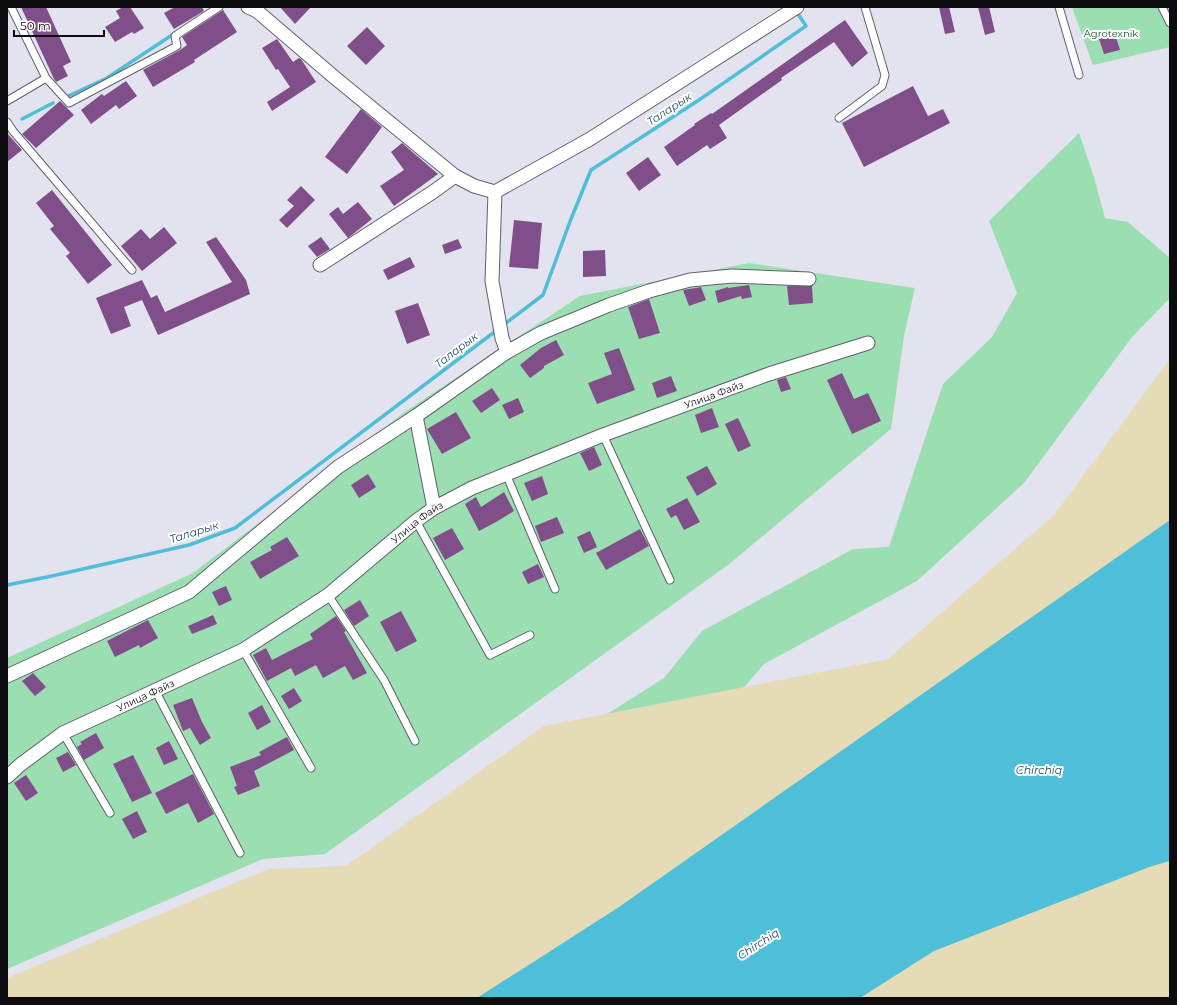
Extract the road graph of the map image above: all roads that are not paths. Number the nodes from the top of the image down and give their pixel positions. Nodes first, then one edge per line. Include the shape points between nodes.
1 (11, 7) edge
2 (219, 7) edge
3 (248, 7) edge
4 (865, 7) edge
5 (1059, 7) edge
6 (1162, 7) edge
7 (792, 10) edge
8 (1170, 23) edge
9 (1079, 75) dead end
10 (46, 78) junction
11 (7, 100) edge
12 (840, 118) dead end
13 (7, 122) edge
14 (455, 176) junction
15 (495, 192) junction
16 (320, 265) dead end
17 (132, 270) dead end
18 (809, 279) dead end
19 (868, 343) dead end
20 (508, 352) junction
21 (416, 416) junction
22 (603, 436) junction
23 (506, 474) junction
24 (434, 508) junction
25 (416, 521) junction
26 (670, 580) dead end
27 (555, 590) dead end
28 (328, 595) junction
29 (530, 635) dead end
30 (243, 650) junction
31 (7, 676) edge
32 (155, 690) junction
33 (63, 733) junction
34 (415, 741) dead end
35 (311, 768) dead end
36 (7, 777) edge
37 (110, 813) dead end
38 (240, 853) dead end

1 - 10 lane
2 - 10 lane via 175,36 177,46 69,103
3 - 14 street
4 - 12 lane via 885,75 882,86
5 - 9 lane
6 - 8 lane
7 - 15 street via 590,139
10 - 11 lane
13 - 17 lane
14 - 15 street via 474,186
14 - 16 street
15 - 20 street via 492,281 502,338
18 - 20 street via 732,276 690,280 609,305 541,333
19 - 22 street, Улица Файз via 770,374
20 - 21 street
21 - 24 street
21 - 31 street via 338,468 189,592
22 - 23 street, Улица Файз
22 - 26 lane
23 - 24 street, Улица Файз
23 - 27 lane
24 - 25 street, Улица Файз
25 - 28 street, Улица Файз
25 - 29 lane via 490,655
28 - 30 street, Улица Файз
28 - 34 lane via 384,680
30 - 32 street, Улица Файз
30 - 35 lane
32 - 33 street, Улица Файз
32 - 38 lane
33 - 36 street, Улица Файз
33 - 37 lane

